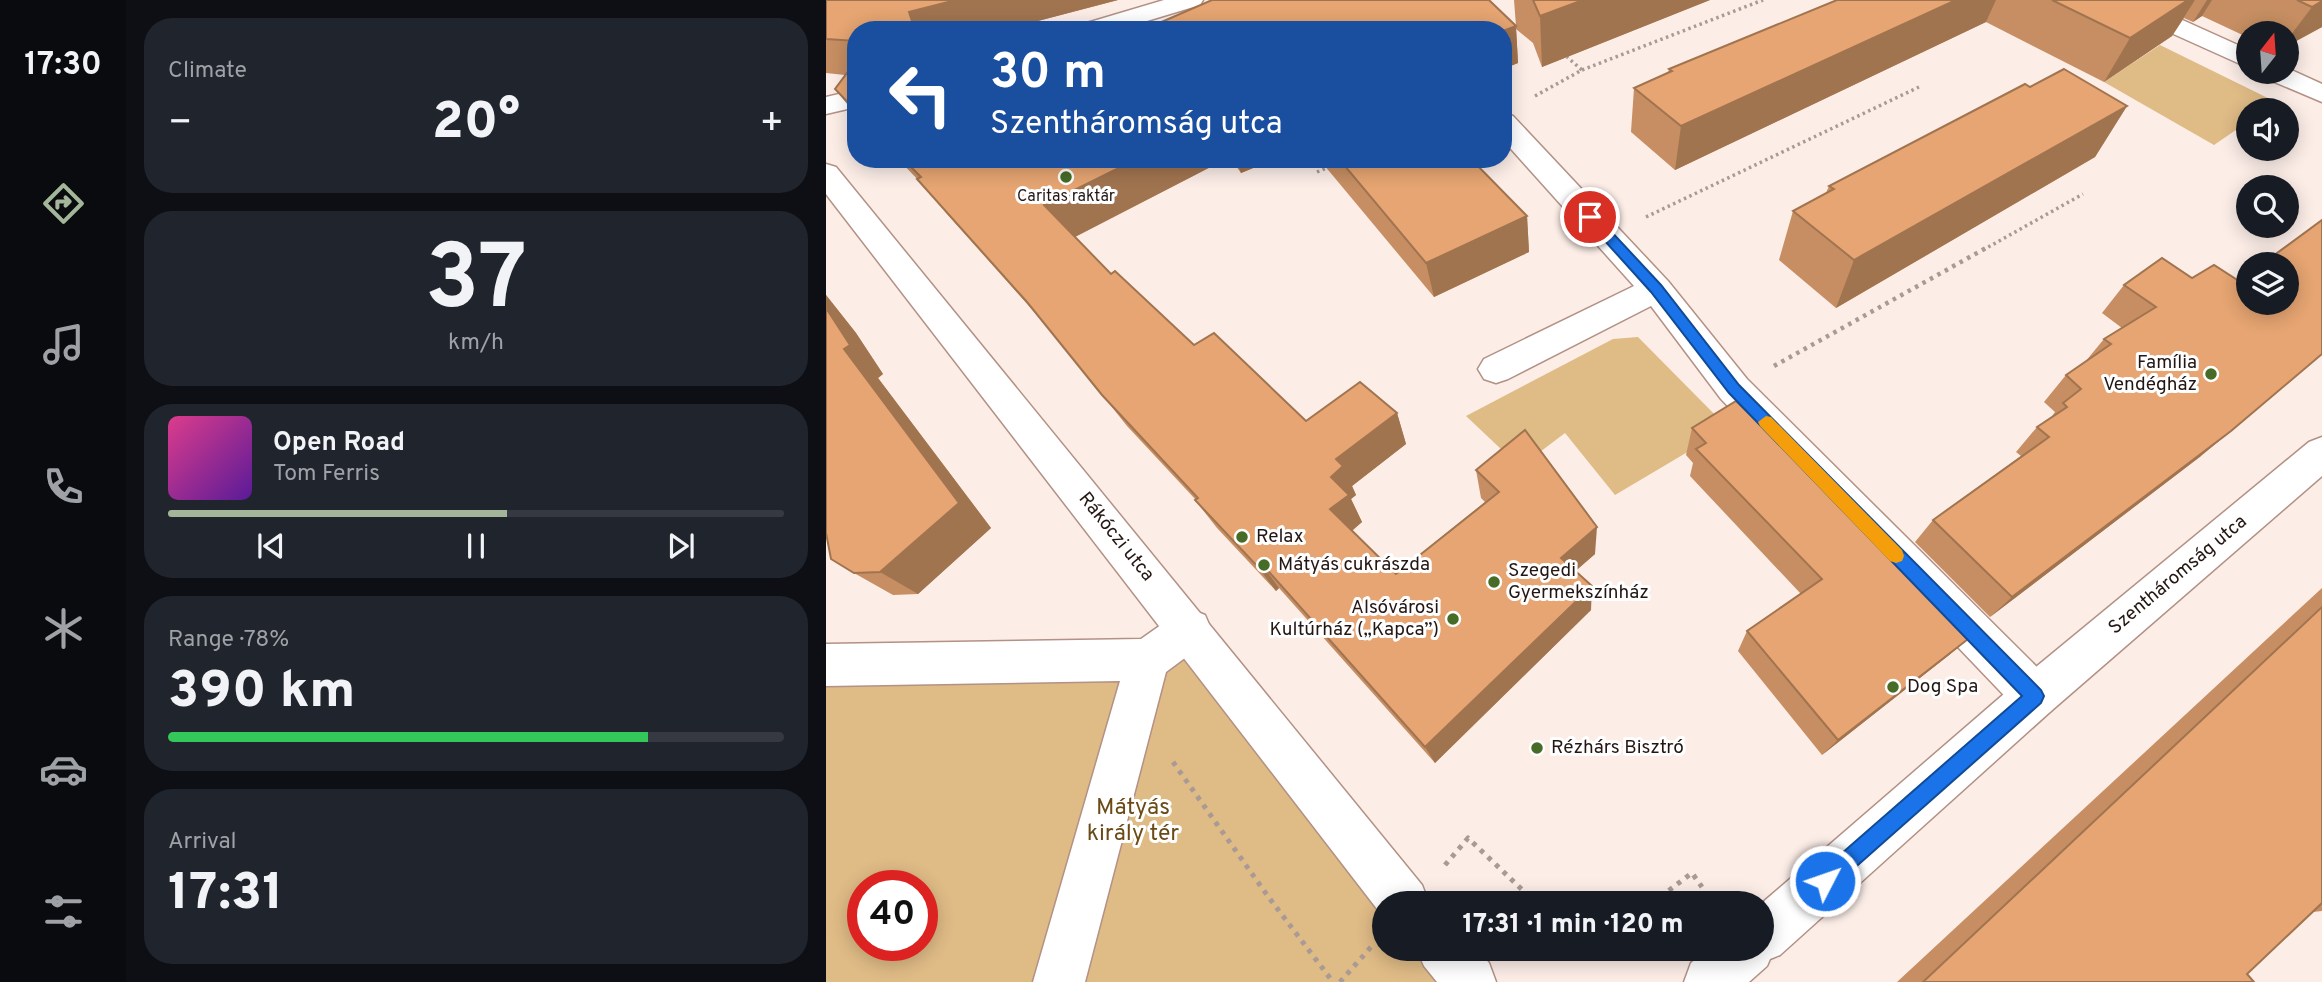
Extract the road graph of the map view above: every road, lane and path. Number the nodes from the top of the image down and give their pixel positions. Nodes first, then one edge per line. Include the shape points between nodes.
1 (1191, 0) edge
2 (1763, 0) edge
3 (2118, 0) edge
4 (1120, 21) edge
5 (2236, 54) edge
6 (1567, 57) dead end
7 (1582, 69) junction
8 (2300, 84) edge
9 (1919, 87) dead end
10 (2322, 94) edge
11 (847, 100) edge
12 (826, 106) edge
13 (1514, 112) edge
14 (1326, 168) edge
15 (1317, 172) dead end
16 (826, 174) edge
17 (2083, 194) dead end
18 (1608, 236) junction
19 (1656, 289) junction
20 (1496, 369) dead end
21 (1734, 389) junction
22 (2322, 453) edge
23 (1190, 629) junction
24 (1148, 660) junction
25 (826, 665) edge
26 (2035, 696) junction
27 (1168, 754) dead end
28 (1439, 871) dead end
29 (1702, 887) dead end
30 (1395, 891) edge
31 (1523, 891) edge
32 (1668, 891) edge
33 (1774, 926) edge
34 (1371, 947) dead end
35 (1453, 961) edge
36 (1734, 961) edge
37 (1059, 982) edge
38 (1333, 982) edge
39 (1340, 982) edge
40 (1470, 982) edge
41 (1710, 982) edge

1 - 4 street
2 - 7 path
3 - 5 street
6 - 7 path
7 - 13 path
8 - 10 street
9 - 18 path
11 - 12 street
13 - 18 street
14 - 15 path
16 - 23 street, Rákóczi utca
17 - 21 path
18 - 19 street
19 - 20 street
19 - 21 street
21 - 26 street
22 - 26 street, Szentháromság utca
23 - 24 street
23 - 30 street, Rákóczi utca
24 - 25 street
24 - 37 street
26 - 33 street, Szentháromság utca
27 - 38 path
28 - 31 path via 1468,838
29 - 32 path via 1692,873
34 - 39 path
35 - 40 street
36 - 41 street

